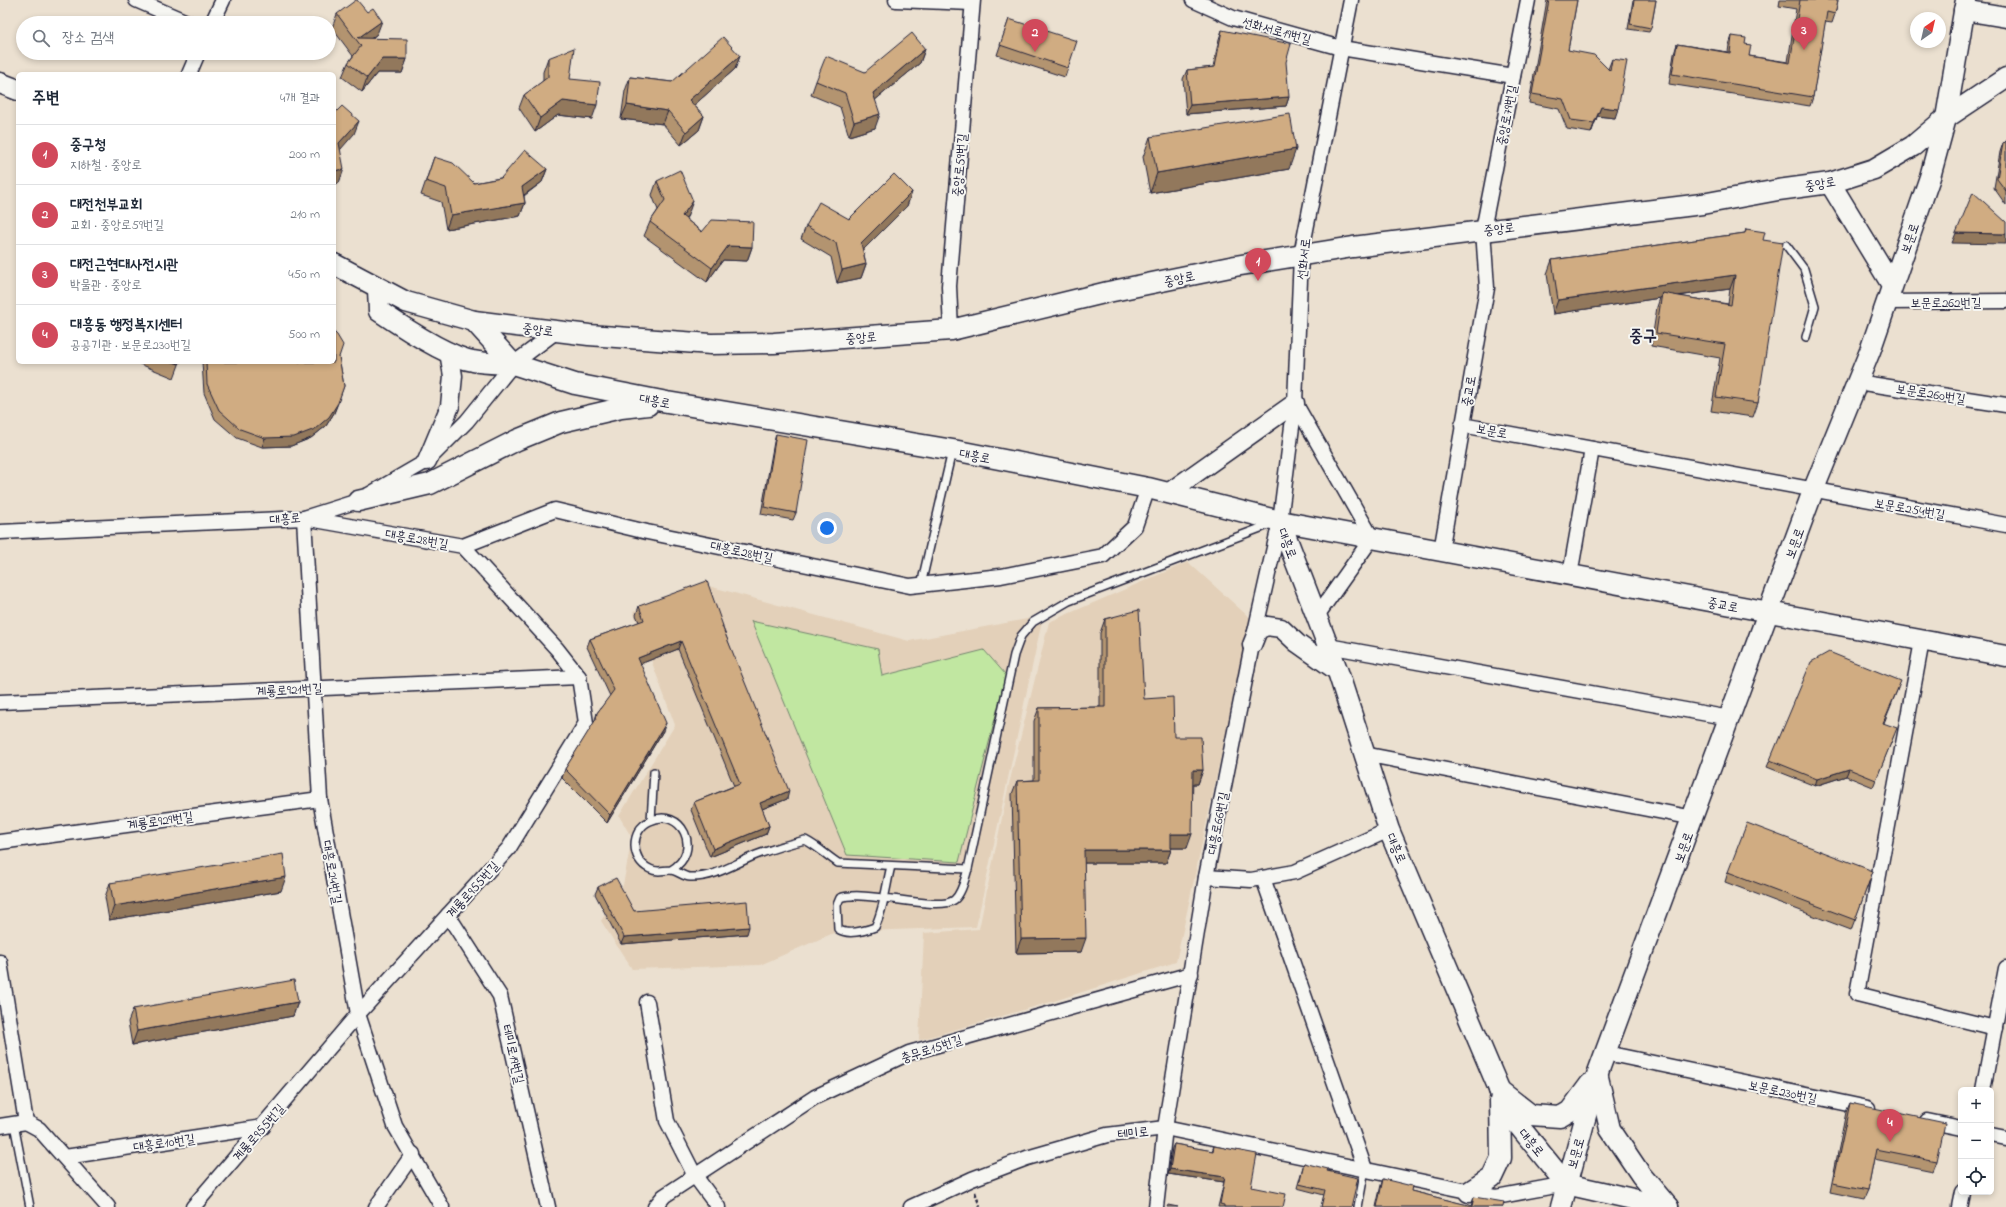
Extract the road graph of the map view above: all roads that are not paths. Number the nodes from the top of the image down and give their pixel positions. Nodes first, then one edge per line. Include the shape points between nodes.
1 (136, 0) edge
2 (223, 0) edge
3 (896, 0) edge
4 (1193, 0) edge
5 (1351, 0) edge
6 (1528, 0) edge
7 (973, 2) edge
8 (1965, 5) edge
9 (173, 16) edge
10 (215, 16) edge
11 (2006, 18) edge
12 (1341, 48) junction
13 (195, 60) edge
14 (189, 72) edge
15 (1513, 76) junction
16 (2006, 78) edge
17 (0, 83) edge
18 (16, 89) edge
19 (1946, 118) junction
20 (1830, 183) junction
21 (1483, 230) junction
22 (1786, 244) dead end
23 (1301, 255) junction
24 (336, 265) edge
25 (378, 289) junction
26 (1890, 294) junction
27 (2006, 301) edge
28 (474, 321) junction
29 (951, 330) junction
30 (557, 332) junction
31 (1806, 336) dead end
32 (449, 352) junction
33 (513, 364) junction
34 (1856, 382) junction
35 (667, 402) junction
36 (1295, 402) junction
37 (2006, 405) edge
38 (1462, 425) junction
39 (1592, 449) junction
40 (952, 450) junction
41 (427, 461) junction
42 (1148, 488) junction
43 (1814, 491) junction
44 (1168, 493) junction
45 (358, 501) junction
46 (304, 518) junction
47 (1280, 521) junction
48 (2006, 525) edge
49 (0, 532) edge
50 (1372, 538) junction
51 (463, 546) junction
52 (1441, 551) junction
53 (1570, 575) junction
54 (921, 585) junction
55 (1769, 612) junction
56 (1316, 617) junction
57 (1922, 641) junction
58 (1252, 645) junction
59 (1328, 646) junction
60 (2006, 656) edge
61 (1338, 672) junction
62 (579, 677) junction
63 (313, 687) junction
64 (0, 702) edge
65 (1730, 718) junction
66 (1364, 754) junction
67 (654, 772) dead end
68 (320, 799) junction
69 (1694, 818) junction
70 (651, 820) junction
71 (1389, 830) junction
72 (0, 842) edge
73 (891, 866) junction
74 (968, 869) junction
75 (671, 870) junction
76 (1206, 877) junction
77 (1263, 878) junction
78 (884, 898) junction
79 (448, 915) junction
80 (0, 962) edge
81 (2006, 968) edge
82 (1191, 974) junction
83 (647, 1002) dead end
84 (358, 1014) junction
85 (1995, 1028) junction
86 (1606, 1053) junction
87 (1598, 1075) junction
88 (1984, 1087) edge
89 (1499, 1090) junction
90 (1884, 1112) edge
91 (1915, 1118) edge
92 (13, 1124) edge
93 (263, 1127) junction
94 (1958, 1127) edge
95 (1165, 1128) junction
96 (1994, 1136) edge
97 (2006, 1138) edge
98 (413, 1154) junction
99 (65, 1157) junction
100 (1365, 1169) junction
101 (695, 1176) junction
102 (1566, 1184) junction
103 (1469, 1192) junction
104 (1961, 1195) edge
105 (30, 1207) edge
106 (108, 1207) edge
107 (193, 1207) edge
108 (376, 1207) edge
109 (442, 1207) edge
110 (548, 1207) edge
111 (655, 1207) edge
112 (718, 1207) edge
113 (911, 1207) edge
114 (1156, 1207) edge
115 (1358, 1207) edge
116 (1561, 1207) edge
117 (1668, 1207) edge
118 (1959, 1207) edge

1 - 9 street
2 - 10 street
3 - 7 street
4 - 12 street, 선화서로19번길 via 1233,18
5 - 12 street, 선화서로
6 - 15 street, 중앙로79번길
7 - 29 street, 중앙로59번길 via 950,286
8 - 11 main road
8 - 19 main road, 보문로
12 - 15 street, 선화서로19번길
12 - 23 street, 선화서로
13 - 14 street
15 - 21 street, 중앙로79번길
16 - 19 main road, 중앙로
17 - 18 main road
19 - 20 main road, 중앙로 via 1913,146 1874,169
19 - 26 main road, 보문로 via 1930,178
20 - 21 main road, 중앙로 via 1702,204
20 - 26 main road
21 - 23 main road, 중앙로
21 - 38 street, 중교로 via 1487,288
22 - 31 lane via 1804,270 1815,306
23 - 29 main road, 중앙로 via 1108,292
23 - 36 street, 선화서로
24 - 25 main road, 중앙로
25 - 28 main road, 중앙로 via 406,302
25 - 32 main road via 379,311
26 - 27 street, 보문로262번길
26 - 34 main road, 보문로
28 - 30 main road, 중앙로
28 - 33 main road, 대흥로
29 - 30 main road, 중앙로 via 774,343 711,344
30 - 33 street
32 - 33 main road via 473,361
32 - 41 street via 453,376 450,406
33 - 35 main road, 대흥로 via 575,384
33 - 41 street, 대흥로 via 468,421
34 - 37 street, 보문로260번길
34 - 43 main road, 보문로
35 - 40 main road, 대흥로
35 - 45 main road via 621,408 561,422 517,440 430,484
36 - 44 street
36 - 47 street, 선화서로
36 - 50 street
38 - 39 street, 보문로
38 - 52 street, 중교로
39 - 43 street, 보문로
39 - 53 street
40 - 42 main road, 대흥로
40 - 54 lane
41 - 45 street, 대흥로
42 - 44 main road, 대흥로
42 - 54 street, 대흥로28번길 via 1135,526 1103,556 1002,576
43 - 48 street, 보문로254번길
43 - 55 main road, 보문로
44 - 47 main road, 대흥로
45 - 46 street, 대흥로
46 - 49 street, 대흥로
46 - 51 street, 대흥로28번길
46 - 63 street, 대흥로24번길
47 - 50 main road, 중교로
47 - 56 main road, 대흥로
47 - 58 street, 대흥로66번길
47 - 74 lane via 1069,601 1032,622 1021,636 1014,655
50 - 52 main road, 중교로
50 - 56 street
51 - 54 street, 대흥로28번길 via 554,510 647,532 910,586
51 - 62 street, 계룡로955번길 via 557,649
52 - 53 main road, 중교로
53 - 55 main road, 중교로
55 - 57 main road, 중교로
55 - 65 main road, 보문로
56 - 59 main road, 대흥로
57 - 60 main road, 중교로
57 - 85 street via 1857,994
58 - 61 street via 1258,630 1267,626 1281,628 1297,643
58 - 76 street, 대흥로66번길
59 - 61 main road, 대흥로
59 - 65 street
61 - 66 main road, 대흥로
62 - 63 street, 계룡로921번길
62 - 79 street, 계룡로955번길 via 586,723 509,848
63 - 64 street, 계룡로921번길
63 - 68 street, 대흥로24번길
65 - 69 main road, 보문로
66 - 69 street
66 - 71 main road, 대흥로
67 - 70 lane
68 - 72 street, 계룡로929번길
68 - 84 street, 대흥로24번길
69 - 86 main road, 보문로
70 - 75 lane via 673,821 684,832 688,846 686,854 683,861
70 - 75 lane via 644,824 635,837 635,852 643,865 649,869 656,872
71 - 77 street via 1295,872
71 - 89 main road, 대흥로
73 - 74 lane
73 - 75 lane via 838,863 826,856 816,845 805,840 755,856 712,875 689,877
73 - 78 lane
74 - 78 lane via 955,900 944,905
76 - 77 street via 1251,880
76 - 82 street, 대흥로66번길
77 - 100 street
78 - 78 lane via 875,927 864,932 843,932 838,929 837,905 840,898
79 - 84 street, 계룡로955번길
79 - 110 street, 테미로19번길 via 500,996
80 - 92 street
81 - 85 street
82 - 95 street, 대흥로66번길
82 - 101 street, 충무로15번길 via 909,1053 814,1096
83 - 101 street via 667,1121
84 - 93 street, 계룡로955번길
84 - 98 street, 대흥로24번길 via 395,1126
85 - 88 street
86 - 87 main road, 보문로
86 - 90 street, 보문로230번길
87 - 89 main road via 1570,1111 1560,1116 1531,1115
87 - 102 main road, 보문로
87 - 117 main road via 1610,1129
89 - 102 main road, 대흥로 via 1510,1115
89 - 103 main road via 1501,1158 1492,1177
91 - 94 street
92 - 99 street via 39,1129
92 - 105 lane
93 - 99 street, 대흥로10번길
93 - 107 street, 계룡로955번길
95 - 100 street, 테미로
95 - 113 street, 테미로 via 1107,1135 1027,1158
95 - 114 street, 대흥로66번길
96 - 97 street
98 - 108 street
98 - 109 street, 대흥로24번길
99 - 106 street
100 - 103 street, 테미로
100 - 115 lane
101 - 111 street, 충무로15번길 via 664,1196
101 - 112 street
102 - 103 street, 테미로 via 1496,1197
102 - 116 main road, 보문로
102 - 117 main road
104 - 118 street

